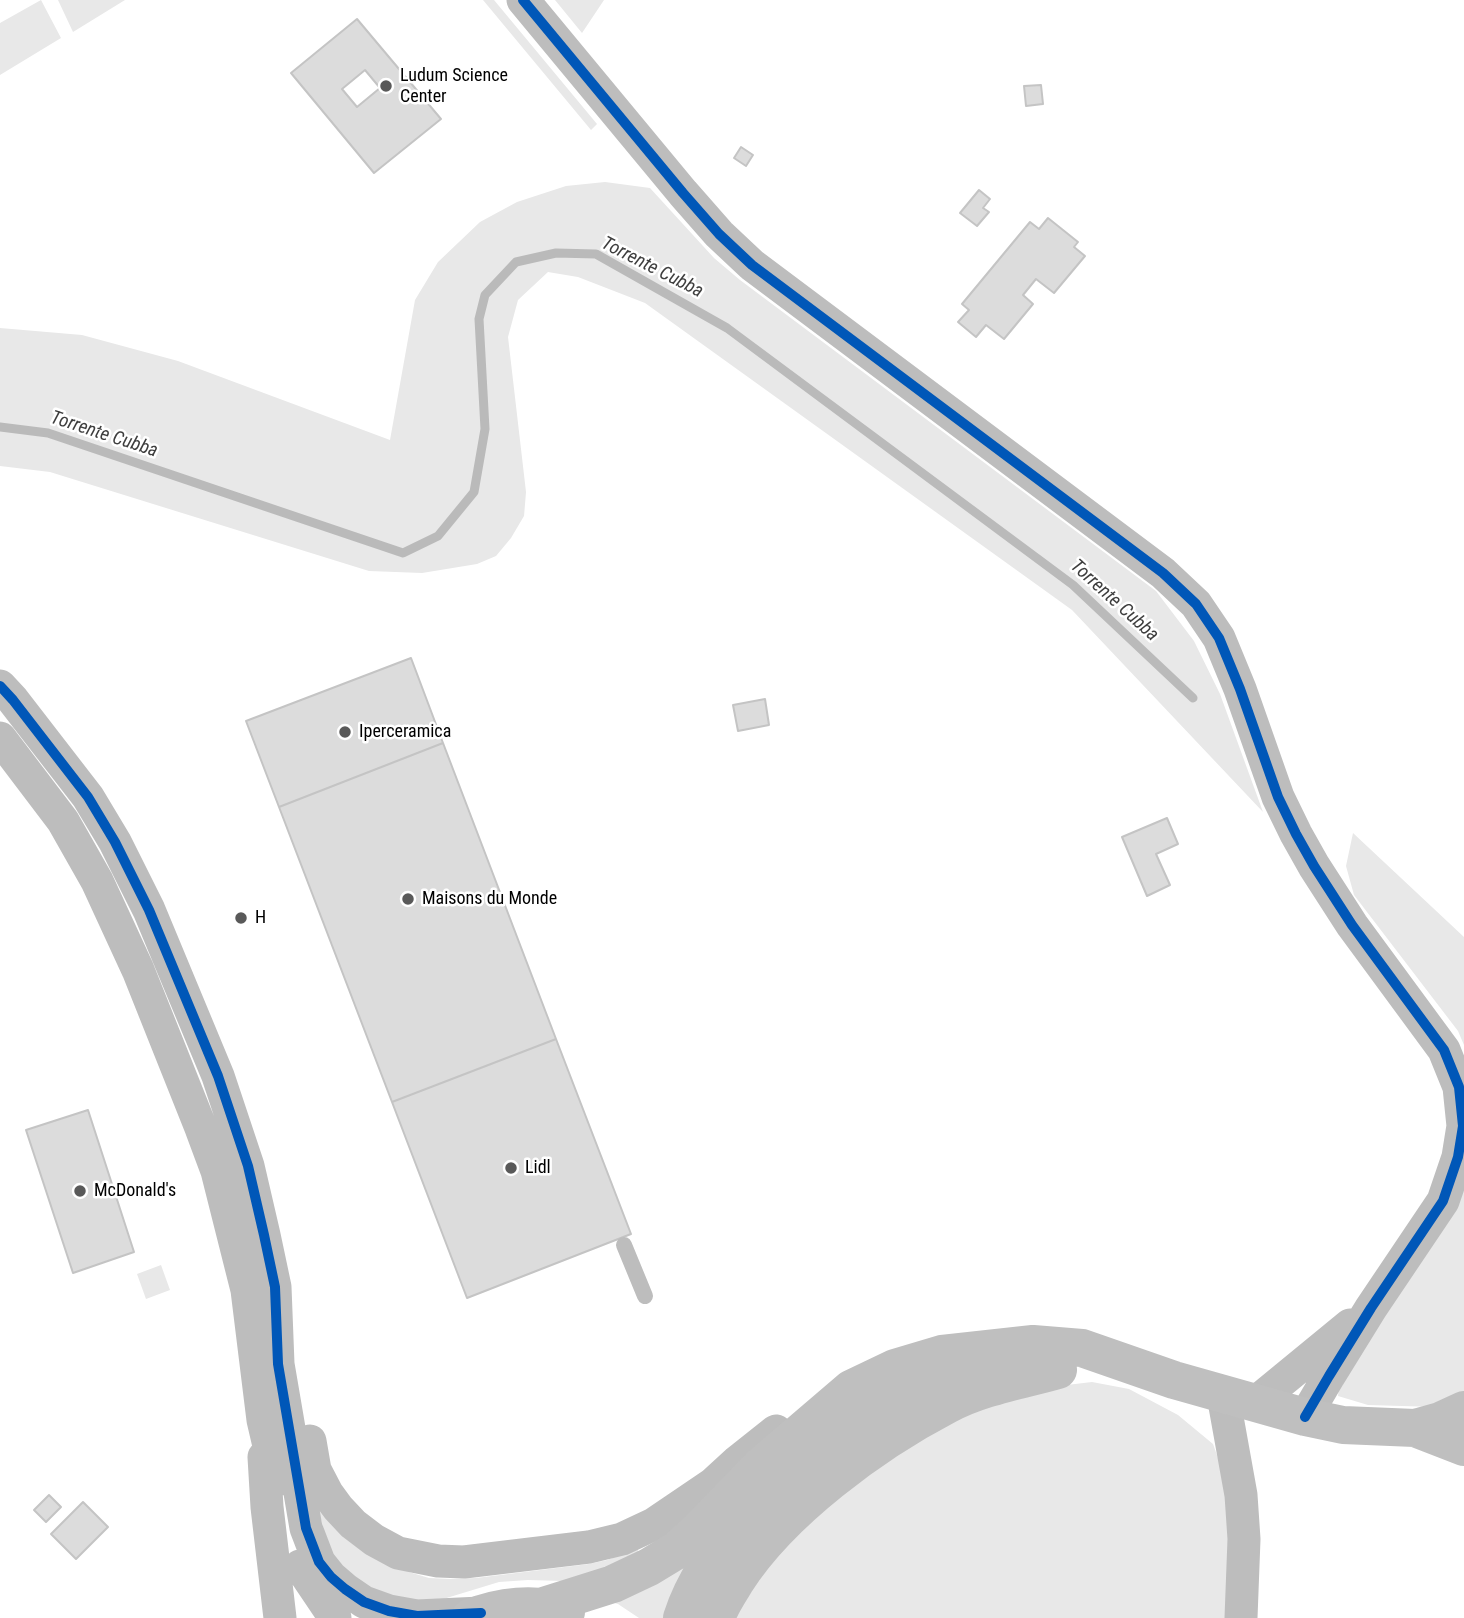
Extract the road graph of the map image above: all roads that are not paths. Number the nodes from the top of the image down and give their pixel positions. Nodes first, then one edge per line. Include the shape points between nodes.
1 (523, 0) edge
2 (0, 686) edge
3 (0, 738) edge
4 (624, 1245) dead end
5 (274, 1285) junction
6 (645, 1296) dead end
7 (1371, 1308) junction
8 (1058, 1370) junction
9 (1174, 1380) junction
10 (851, 1388) junction
11 (1239, 1399) junction
12 (1464, 1410) edge
13 (1305, 1417) junction
14 (263, 1420) junction
15 (1415, 1428) junction
16 (1464, 1447) edge
17 (540, 1606) junction
18 (476, 1616) edge
19 (280, 1618) edge
20 (335, 1618) edge
21 (585, 1618) edge
22 (682, 1618) edge
23 (716, 1618) edge
24 (1241, 1618) edge

1 - 7 street via 683,193 752,265 1163,573 1196,604 1219,638 1296,834 1352,925 1444,1050 1459,1087 1463,1126 1443,1201
2 - 5 street via 88,797 149,910 218,1076 244,1154
3 - 14 street via 63,821 97,881 201,1128 217,1171 247,1290
4 - 6 lane
5 - 10 street via 297,1360 315,1469 327,1493 353,1524 374,1540 416,1558 464,1562 622,1539 654,1524 713,1484 791,1418
5 - 18 street via 278,1364 306,1528 319,1562 345,1590 389,1611
7 - 11 street
7 - 13 street
8 - 9 main road
8 - 22 main road via 1016,1370 965,1378 905,1399 862,1423 789,1477 746,1519 696,1584
8 - 23 main road via 948,1404 856,1462 762,1546
9 - 10 main road via 1082,1348 1033,1344 942,1354
9 - 11 main road
10 - 17 main road via 761,1466 677,1550 612,1584
11 - 13 main road
11 - 24 street via 1244,1539
12 - 15 main road
13 - 15 main road via 1343,1425
14 - 19 street
14 - 20 street via 291,1545 300,1568
15 - 16 main road
17 - 18 main road via 501,1608
17 - 21 main road

